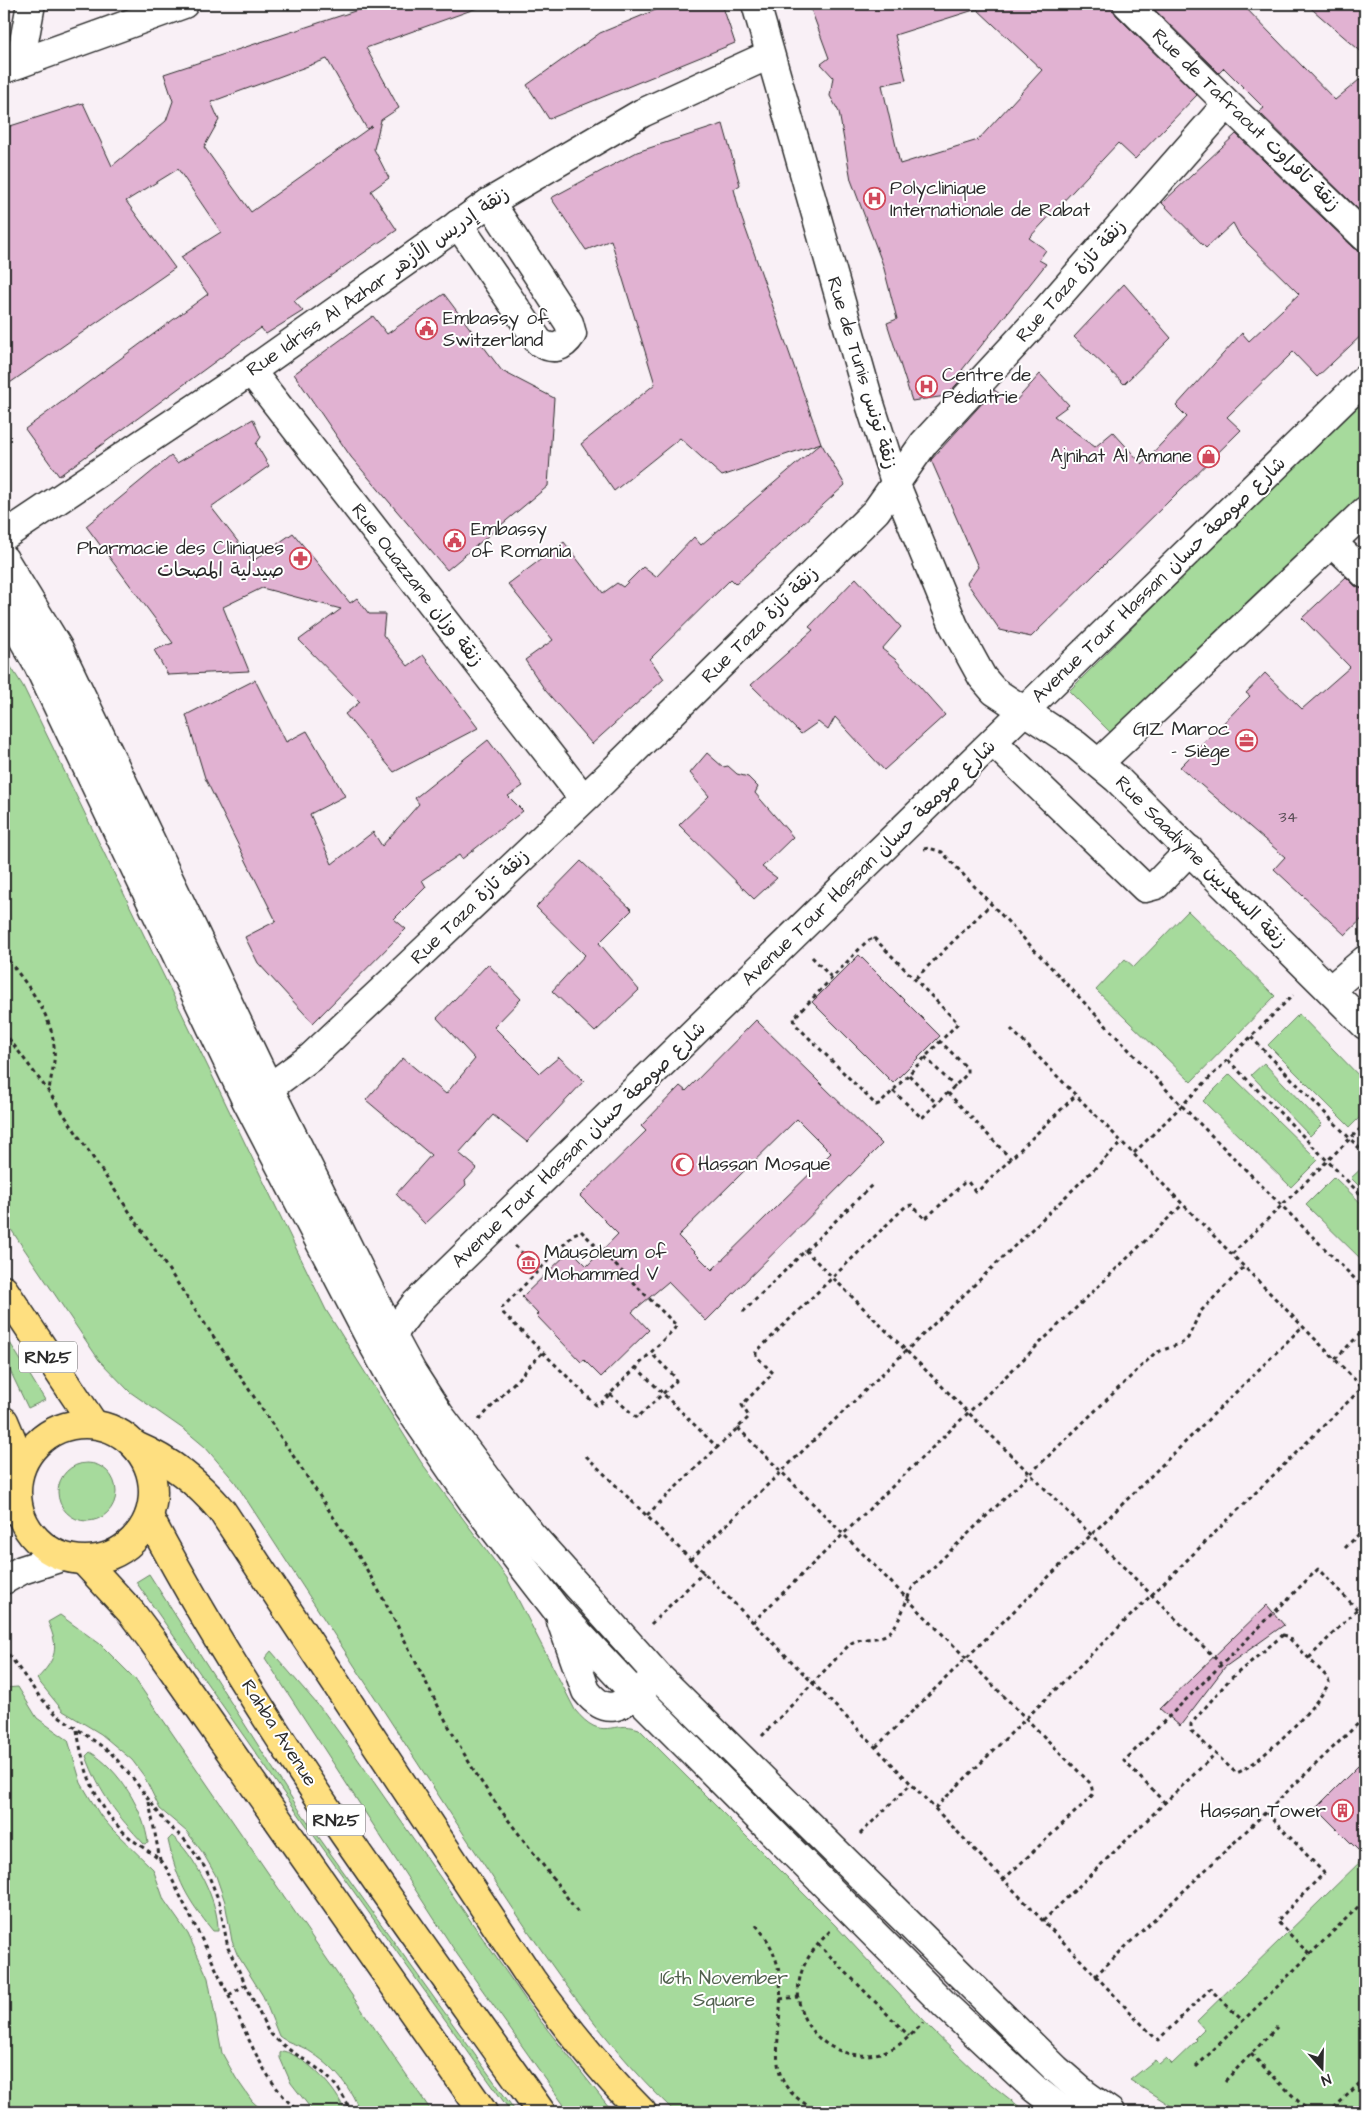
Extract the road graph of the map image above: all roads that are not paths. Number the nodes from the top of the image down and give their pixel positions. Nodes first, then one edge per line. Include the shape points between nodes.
1 (31, 4) edge
2 (184, 4) edge
3 (756, 4) edge
4 (1127, 4) edge
5 (769, 55) junction
6 (12, 66) edge
7 (1227, 104) junction
8 (490, 202) junction
9 (458, 224) junction
10 (1365, 237) edge
11 (251, 371) junction
12 (1365, 379) edge
13 (896, 485) junction
14 (1365, 510) edge
15 (4, 536) edge
16 (1334, 543) junction
17 (4, 559) edge
18 (1365, 574) edge
19 (4, 606) edge
20 (1025, 712) junction
21 (994, 743) junction
22 (1099, 763) junction
23 (583, 798) junction
24 (1190, 850) junction
25 (1365, 960) edge
26 (1322, 983) junction
27 (1365, 1025) edge
28 (257, 1094) junction
29 (4, 1290) edge
30 (383, 1341) junction
31 (4, 1421) edge
32 (93, 1423) junction
33 (136, 1446) junction
34 (22, 1464) junction
35 (10, 1504) edge
36 (149, 1517) junction
37 (73, 1559) junction
38 (4, 1580) edge
39 (658, 1676) junction
40 (635, 1694) junction
41 (483, 2112) edge
42 (541, 2112) edge
43 (642, 2112) edge
44 (1065, 2112) edge
45 (1110, 2112) edge

1 - 6 street
2 - 6 street
3 - 5 street, Rue de Tunis زنقة تونس
4 - 7 street, Rue de Tafraout زنقة تافراوت
5 - 8 street, Rue Idriss Al Azhar زنقة إدريس الأزهر via 642,113
5 - 13 street, Rue de Tunis زنقة تونس
7 - 10 street, Rue de Tafraout زنقة تافراوت
7 - 13 street, Rue Taza زنقة تازة via 1033,325 924,443
8 - 9 street, Rue Idriss Al Azhar زنقة إدريس الأزهر
8 - 9 street via 569,323 572,334 566,343 557,348 539,342
9 - 11 street, Rue Idriss Al Azhar زنقة إدريس الأزهر
11 - 15 street, Rue Idriss Al Azhar زنقة إدريس الأزهر
11 - 23 street, Rue Ouazzane زنقة وزان
12 - 20 street, Avenue Tour Hassan شارع صومعة حسان
13 - 20 street, Rue de Tunis زنقة تونس via 954,626 974,662 994,691
13 - 23 street, Rue Taza زنقة تازة via 876,511
14 - 16 street
16 - 18 street
16 - 22 street
17 - 28 street via 59,650
19 - 28 street via 38,665
20 - 21 street, Avenue Tour Hassan شارع صومعة حسان
20 - 22 street, Rue Saadiyine زنقة السعديين
21 - 24 street via 1145,888 1156,885
21 - 30 street, Avenue Tour Hassan شارع صومعة حسان via 415,1304
22 - 24 street, Rue Saadiyine زنقة السعديين
23 - 28 street, Rue Taza زنقة تازة via 311,1057
24 - 26 street, Rue Saadiyine زنقة السعديين
25 - 26 street
26 - 27 street, Rue Saadiyine زنقة السعديين
28 - 30 street
29 - 32 highway, RN25
30 - 39 street via 412,1372 474,1462 530,1533
30 - 40 street via 406,1404 439,1454 555,1608
31 - 34 highway
32 - 33 highway, RN25 via 124,1435
32 - 34 highway, RN25 via 71,1425 51,1433 34,1446
33 - 36 highway, RN25 via 147,1461 153,1479 154,1498
33 - 43 highway via 175,1466 222,1511 532,1980 570,2032
34 - 35 highway, RN25
35 - 37 highway, RN25 via 48,1550
36 - 37 highway, RN25 via 138,1535 123,1549 104,1558
36 - 42 highway, Rahba Avenue / RN25 via 194,1600 286,1745
37 - 38 street via 22,1570
37 - 41 highway, RN25 via 131,1612 152,1640
39 - 40 street
39 - 45 street via 1056,2069
40 - 44 street via 947,2007 1035,2089

